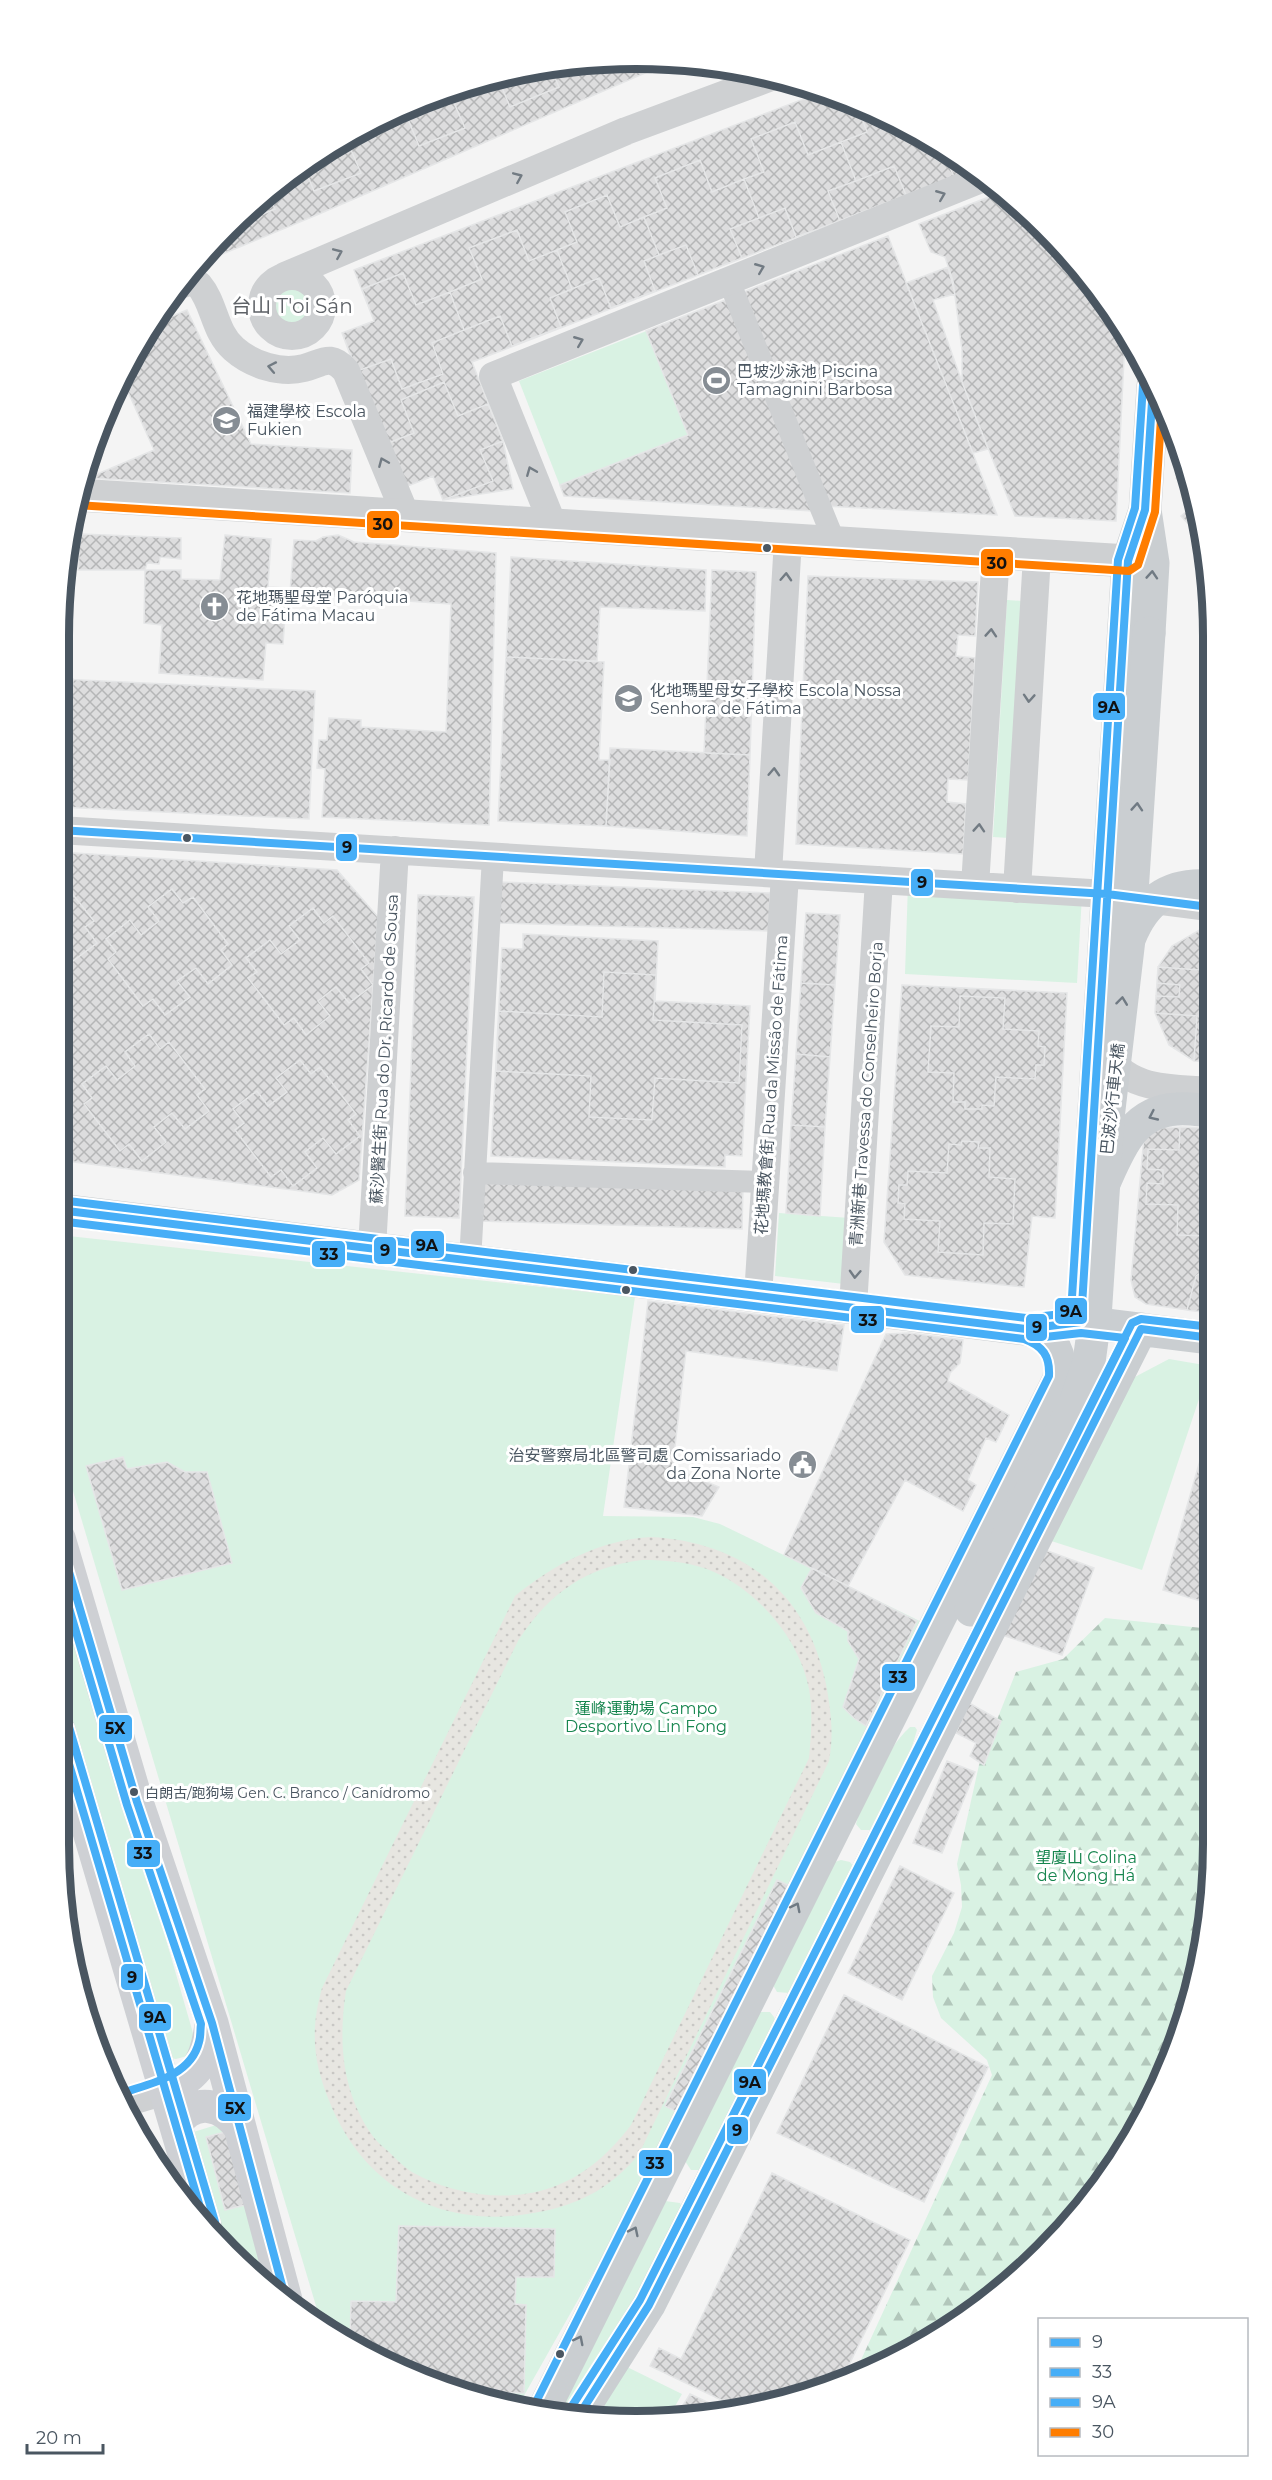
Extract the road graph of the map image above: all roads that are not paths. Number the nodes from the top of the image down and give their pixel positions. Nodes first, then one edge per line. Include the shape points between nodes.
1 (735, 78) edge
2 (757, 82) edge
3 (626, 131) junction
4 (975, 182) edge
5 (285, 276) junction
6 (729, 280) junction
7 (193, 282) edge
8 (292, 336) junction
9 (312, 364) junction
10 (1152, 401) edge
11 (87, 491) edge
12 (1145, 510) junction
13 (406, 516) junction
14 (553, 525) junction
15 (788, 540) junction
16 (835, 543) junction
17 (996, 553) junction
18 (1037, 556) junction
19 (1128, 561) junction
20 (69, 831) edge
21 (395, 850) junction
22 (493, 857) junction
23 (776, 874) junction
24 (879, 880) junction
25 (975, 886) junction
26 (1203, 886) edge
27 (1017, 889) junction
28 (1107, 894) junction
29 (1203, 906) edge
30 (1129, 939) junction
31 (1098, 1038) junction
32 (1203, 1090) edge
33 (1203, 1110) edge
34 (474, 1173) junction
35 (765, 1182) junction
36 (1104, 1185) junction
37 (69, 1211) edge
38 (372, 1248) junction
39 (470, 1260) junction
40 (758, 1296) junction
41 (853, 1307) junction
42 (1081, 1322) junction
43 (1026, 1329) junction
44 (1147, 1330) junction
45 (1203, 1337) edge
46 (69, 1604) edge
47 (971, 1610) junction
48 (73, 1630) edge
49 (871, 1754) junction
50 (917, 1773) junction
51 (69, 1801) edge
52 (72, 1822) edge
53 (826, 1846) junction
54 (869, 1866) junction
55 (748, 2001) junction
56 (791, 2021) junction
57 (212, 2023) junction
58 (165, 2091) junction
59 (130, 2101) edge
60 (176, 2124) junction
61 (240, 2128) junction
62 (667, 2164) junction
63 (710, 2184) junction
64 (199, 2205) edge
65 (283, 2287) edge
66 (547, 2404) edge
67 (583, 2408) edge

1 - 3 street
2 - 3 street
5 -> 3 street
6 -> 4 street
5 - 8 street via 269,286 262,313 273,329
5 - 8 street via 294,275 313,283 323,301 319,321 312,329
14 -> 6 street via 493,376
6 - 16 street
9 -> 7 street via 277,369 253,363 218,330 199,285
8 - 9 street
13 -> 9 street via 346,371 327,360
10 - 12 main road
11 - 13 street
12 - 19 main road
30 -> 12 main road, 巴波沙行車天橋, bridge via 1153,563
13 - 14 street
14 - 15 street
15 - 16 street
23 -> 15 street, 花地瑪教會街 Rua da Missão de Fátima
16 - 17 street
17 - 18 street
25 -> 17 street
18 - 19 street
18 -> 27 street
19 - 28 main road
20 - 21 street
21 - 22 street
21 - 38 street, 蘇沙醫生街 Rua do Dr. Ricardo de Sousa
22 - 23 street
22 - 34 street
23 - 24 street
23 - 35 street, 花地瑪教會街 Rua da Missão de Fátima
24 - 25 street
24 -> 41 street, 青洲新巷 Travessa do Conselheiro Borja
25 - 27 street
26 - 30 main road, bridge via 1170,890 1152,902 1137,918
27 - 28 street
28 - 29 street
28 - 31 main road
36 -> 30 main road, 巴波沙行車天橋, bridge
31 - 32 street via 1109,1060 1127,1077 1149,1086
31 - 42 main road
33 -> 36 main road via 1176,1108 1154,1114 1136,1125 1122,1143
34 - 35 street
34 - 39 street
35 - 40 street, 花地瑪教會街 Rua da Missão de Fátima
36 - 47 main road, 巴波沙行車天橋, bridge via 1089,1362 1075,1404
37 - 38 main road
38 - 39 main road
39 - 40 main road
40 - 41 main road
41 - 43 main road
42 - 43 main road
42 - 44 main road
43 - 49 main road via 1040,1333 1058,1352 1059,1378
44 - 45 main road
44 - 50 main road
46 - 48 main road
47 - 49 main road
47 - 50 main road
48 - 57 main road
49 - 53 main road
50 - 54 main road
51 - 52 main road
52 - 58 main road
53 - 54 main road via 841,1842 855,1845 866,1852
55 -> 53 main road
54 - 56 main road
55 - 56 main road via 760,1997 777,2001 788,2011
55 - 62 main road
56 - 63 main road
57 - 58 main road via 209,2047 200,2066 185,2081
57 - 61 main road
58 - 59 street
58 - 60 main road
60 - 61 main road via 181,2116 202,2106 224,2110
60 - 64 main road
61 - 65 main road
62 - 63 main road via 672,2181 686,2189 699,2190
66 -> 62 main road
63 - 67 main road via 649,2305

